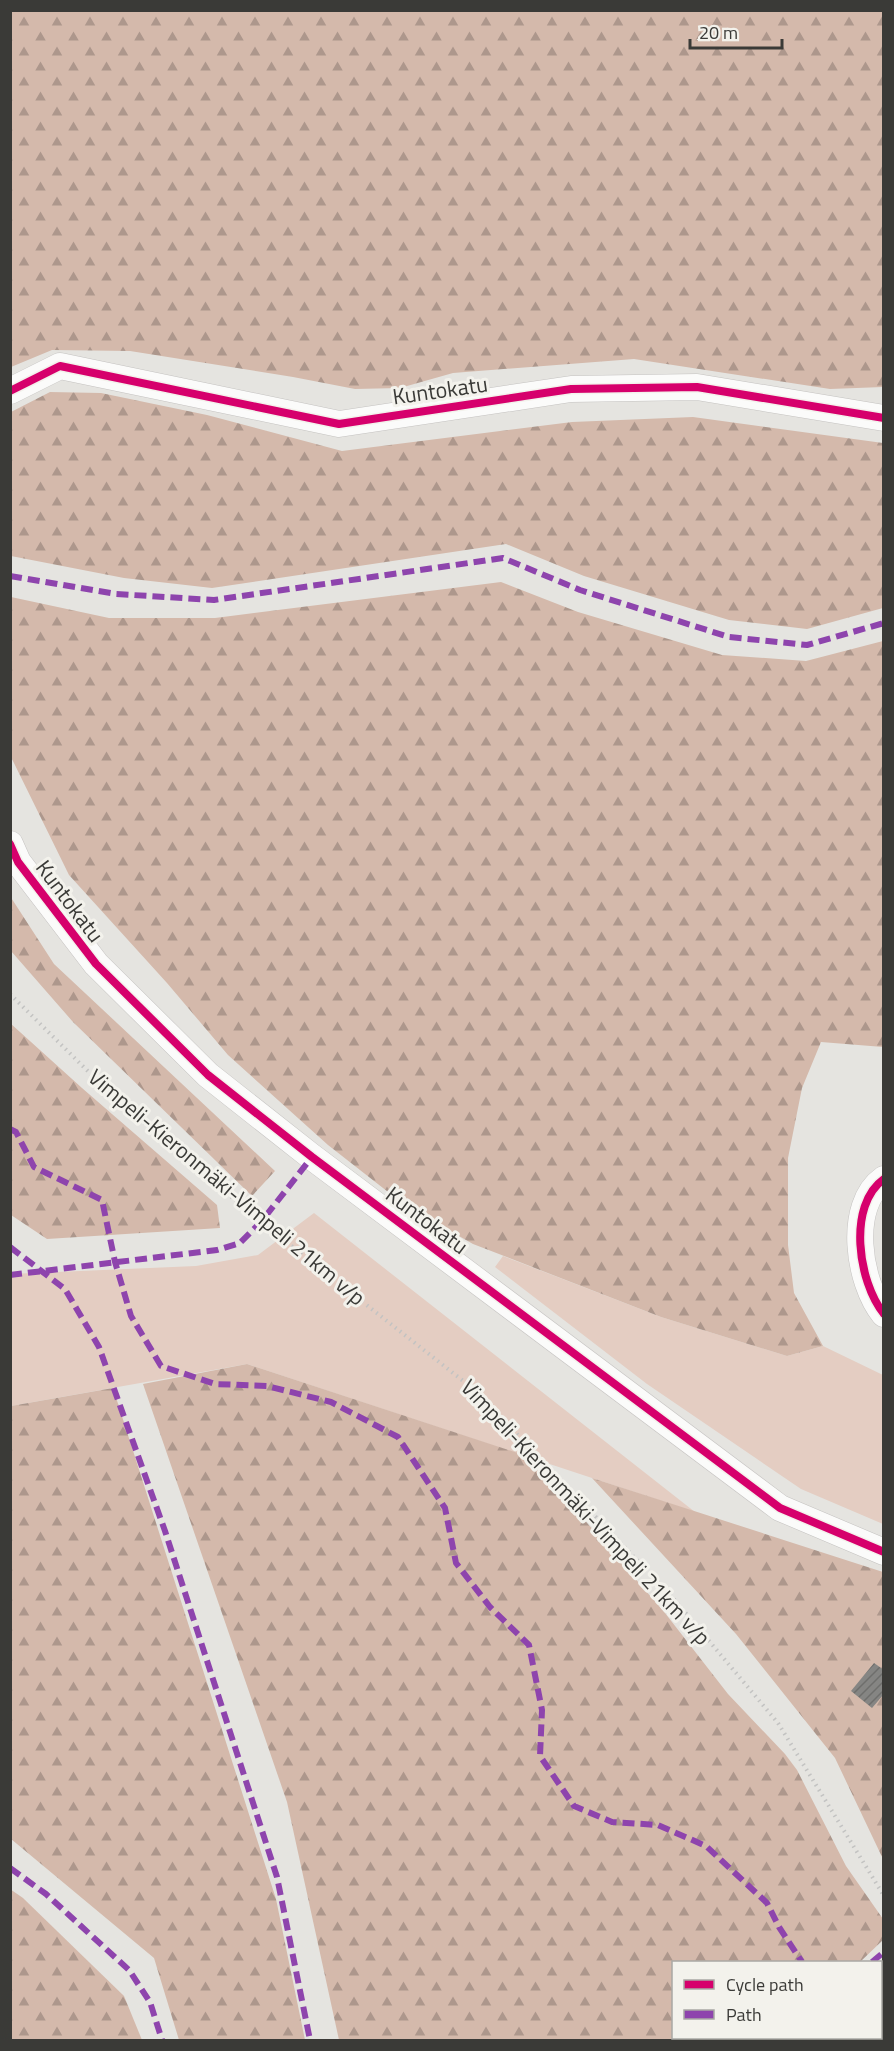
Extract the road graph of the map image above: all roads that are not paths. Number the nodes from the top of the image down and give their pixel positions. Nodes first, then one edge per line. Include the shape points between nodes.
1 (10, 391) edge
2 (884, 418) edge
3 (10, 844) edge
4 (884, 1179) edge
5 (884, 1314) edge
6 (884, 1552) edge

1 - 2 street, Kuntokatu via 60,366 339,424 571,389 697,387
3 - 6 street, Kuntokatu via 18,862 96,964 208,1075 780,1508
4 - 5 street via 873,1186 859,1225 862,1264

